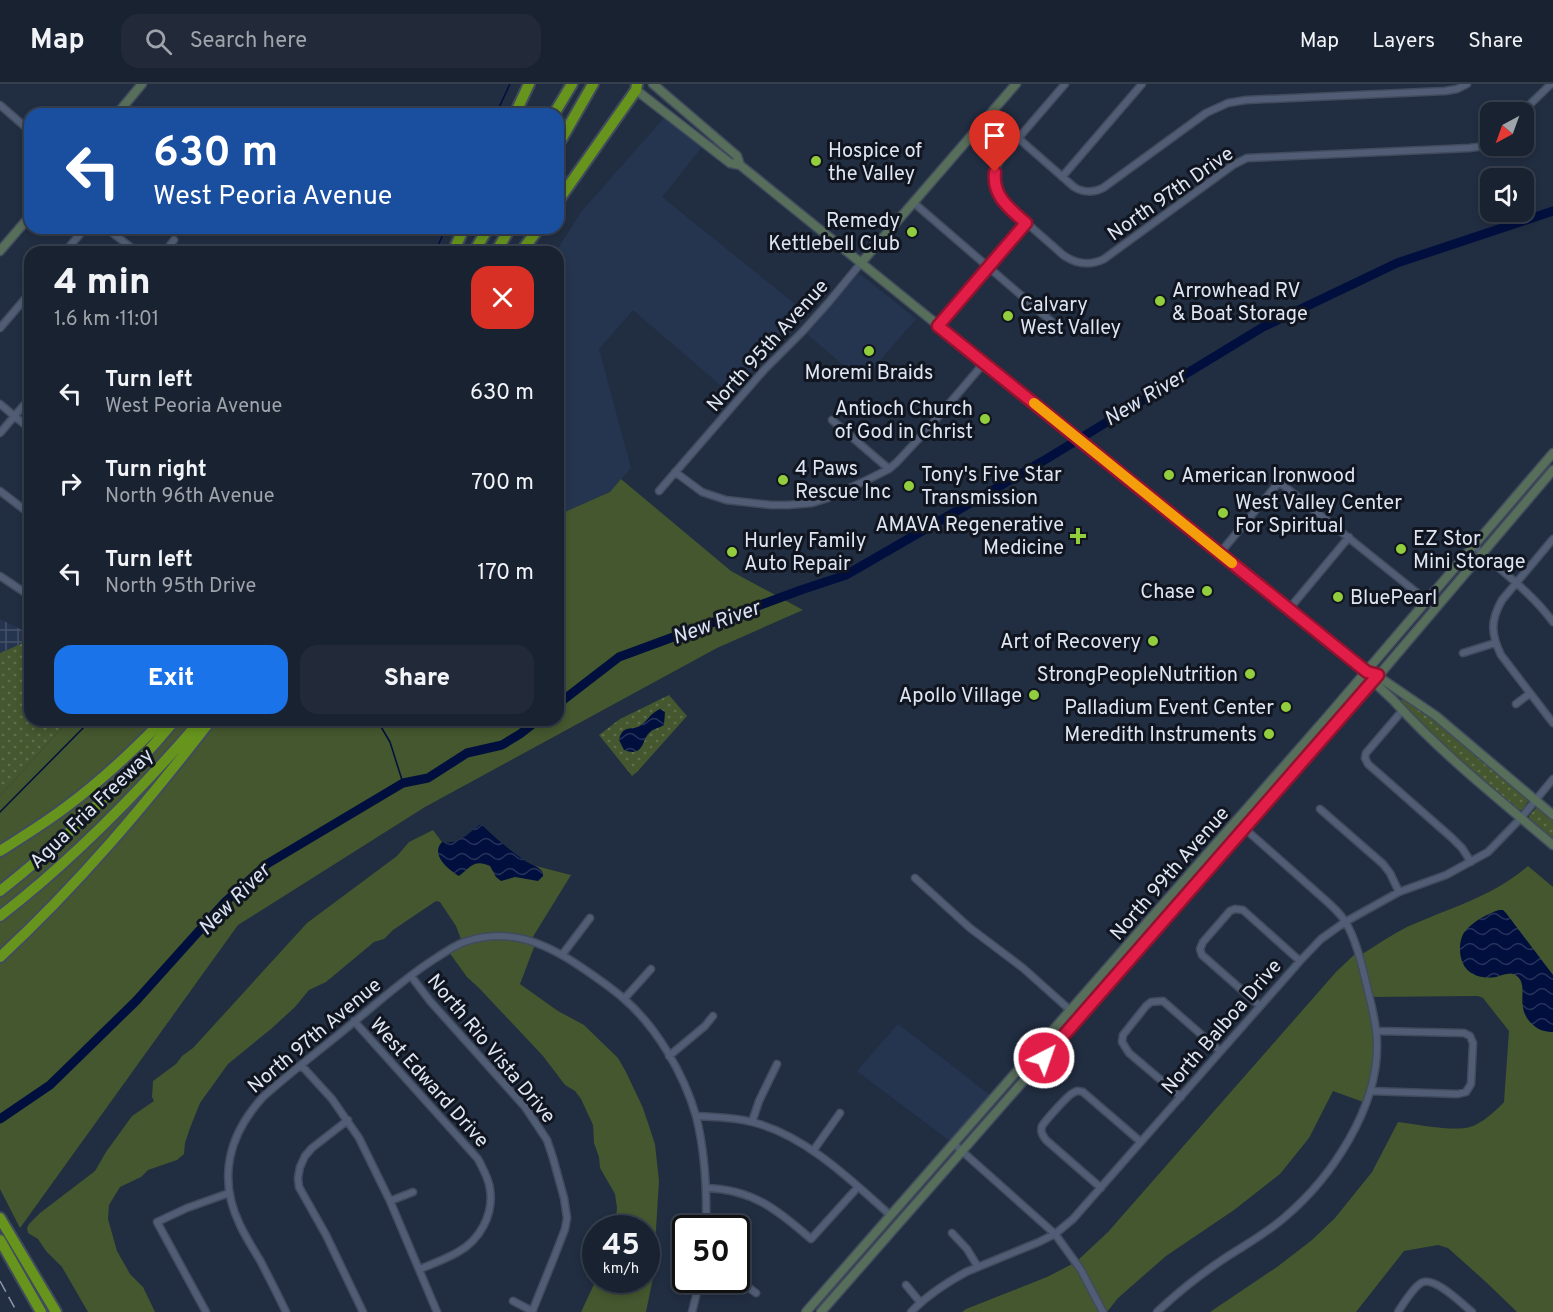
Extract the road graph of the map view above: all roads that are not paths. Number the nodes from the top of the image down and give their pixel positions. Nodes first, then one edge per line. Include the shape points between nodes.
1 (142, 84) edge
2 (530, 84) edge
3 (572, 84) edge
4 (593, 84) edge
5 (653, 84) edge
6 (1016, 84) edge
7 (1065, 84) edge
8 (1142, 84) edge
9 (1467, 84) edge
10 (1551, 84) edge
11 (636, 87) edge
12 (1532, 102) edge
13 (0, 105) edge
14 (122, 108) edge
15 (518, 108) edge
16 (558, 108) edge
17 (24, 126) edge
18 (564, 135) edge
19 (1018, 138) junction
20 (1480, 147) edge
21 (740, 165) junction
22 (1062, 177) junction
23 (564, 192) edge
24 (914, 203) junction
25 (24, 223) edge
26 (1026, 223) junction
27 (80, 234) edge
28 (114, 234) edge
29 (174, 240) dead end
30 (69, 246) edge
31 (129, 246) edge
32 (170, 246) edge
33 (0, 251) edge
34 (861, 263) junction
35 (988, 267) junction
36 (24, 300) edge
37 (938, 326) junction
38 (0, 328) edge
39 (1059, 328) dead end
40 (984, 363) junction
41 (0, 404) edge
42 (24, 405) edge
43 (14, 416) junction
44 (832, 420) dead end
45 (24, 424) edge
46 (0, 433) edge
47 (1553, 453) edge
48 (889, 469) junction
49 (1553, 470) edge
50 (675, 472) junction
51 (0, 491) edge
52 (659, 491) dead end
53 (24, 509) edge
54 (1349, 537) junction
55 (1553, 538) edge
56 (1474, 546) junction
57 (1220, 553) junction
58 (1483, 554) junction
59 (0, 576) edge
60 (1516, 582) junction
61 (24, 592) edge
62 (1427, 601) junction
63 (1436, 608) junction
64 (1289, 609) junction
65 (1553, 622) edge
66 (1495, 643) junction
67 (1462, 653) dead end
68 (1367, 672) junction
69 (1376, 679) junction
70 (1529, 694) junction
71 (1516, 704) dead end
72 (1402, 711) junction
73 (1553, 723) edge
74 (158, 726) edge
75 (170, 726) edge
76 (196, 726) edge
77 (206, 726) edge
78 (1289, 760) junction
79 (1297, 768) junction
80 (1553, 779) edge
81 (1535, 800) junction
82 (1320, 809) dead end
83 (1553, 816) edge
84 (1521, 818) junction
85 (1236, 821) junction
86 (1244, 829) junction
87 (1553, 845) edge
88 (0, 851) edge
89 (1470, 862) junction
90 (915, 878) dead end
91 (0, 891) edge
92 (1399, 892) junction
93 (0, 916) edge
94 (590, 918) dead end
95 (1345, 922) junction
96 (562, 955) junction
97 (0, 957) edge
98 (1300, 961) junction
99 (651, 969) dead end
100 (411, 976) junction
101 (624, 999) junction
102 (1260, 1006) junction
103 (1071, 1010) junction
104 (713, 1016) dead end
105 (1079, 1017) junction
106 (354, 1021) junction
107 (1376, 1031) junction
108 (1220, 1051) junction
109 (669, 1056) junction
110 (1024, 1063) junction
111 (777, 1064) dead end
112 (302, 1065) junction
113 (1033, 1071) junction
114 (1370, 1091) junction
115 (1180, 1097) junction
116 (840, 1113) dead end
117 (696, 1116) junction
118 (348, 1120) junction
119 (752, 1122) junction
120 (1141, 1142) junction
121 (954, 1144) junction
122 (813, 1151) junction
123 (962, 1151) junction
124 (922, 1180) junction
125 (858, 1187) junction
126 (930, 1187) junction
127 (706, 1188) junction
128 (1101, 1188) junction
129 (413, 1192) dead end
130 (229, 1193) junction
131 (390, 1201) junction
132 (706, 1215) edge
133 (890, 1215) junction
134 (0, 1218) edge
135 (952, 1233) dead end
136 (1054, 1234) junction
137 (0, 1240) edge
138 (978, 1267) junction
139 (420, 1269) junction
140 (906, 1285) dead end
141 (750, 1288) edge
142 (697, 1293) edge
143 (756, 1293) dead end
144 (513, 1301) dead end
145 (920, 1302) junction
146 (41, 1312) edge
147 (56, 1312) edge
148 (206, 1312) edge
149 (286, 1312) edge
150 (363, 1312) edge
151 (437, 1312) edge
152 (532, 1312) edge
153 (692, 1312) edge
154 (806, 1312) edge
155 (821, 1312) edge
156 (911, 1312) edge
157 (1103, 1312) edge
158 (1157, 1312) edge
159 (1398, 1312) edge
160 (1472, 1312) edge

1 - 14 main road
2 - 15 highway
3 - 16 highway
4 - 18 highway
5 - 21 main road via 737,156
6 - 24 main road, North 95th Avenue
7 - 19 street, North 97th Drive
8 - 22 street
9 - 22 street via 1445,91 1379,89 1228,103 1206,113 1097,191 1079,190
10 - 12 street
11 - 21 main road via 730,163
11 - 23 highway
13 - 17 street
19 - 22 street
19 - 26 street, North 97th Drive via 999,161 994,178 999,197
20 - 26 street, North 97th Drive via 1247,158 1092,264 1067,258
21 - 34 main road
24 - 34 main road, North 95th Avenue
24 - 35 street
25 - 33 main road
26 - 35 street
27 - 30 street
28 - 31 street
29 - 32 street
34 - 37 main road
34 - 50 street, North 95th Avenue
35 - 37 street
35 - 39 street
36 - 38 street
37 - 40 main road
40 - 48 street
40 - 57 main road
41 - 43 street
42 - 43 street
43 - 45 street
43 - 46 street
44 - 48 street
47 - 56 main road, North 99th Avenue
48 - 50 street via 828,498 788,505 726,500 702,492
49 - 58 main road, North 99th Avenue
50 - 52 street, North 95th Avenue
51 - 53 street
54 - 57 street via 1279,482
54 - 62 street
54 - 64 street
55 - 60 street
56 - 58 street
56 - 62 main road, North 99th Avenue
57 - 64 main road
58 - 60 street
58 - 63 main road, North 99th Avenue
59 - 61 street
60 - 65 street
60 - 66 street via 1496,612
62 - 63 street
62 - 68 main road, North 99th Avenue
63 - 69 main road, North 99th Avenue
64 - 68 main road
66 - 67 street
66 - 70 street
68 - 69 main road
68 - 78 main road, North 99th Avenue
69 - 72 main road
69 - 79 main road, North 99th Avenue
69 - 81 main road via 1423,706
70 - 71 street
70 - 73 street
72 - 84 main road
72 - 89 street via 1365,758 1452,838
74 - 88 highway via 93,785
75 - 91 highway, Agua Fria Freeway via 75,825
76 - 93 highway, Agua Fria Freeway via 86,842
77 - 97 highway via 82,875
78 - 79 main road
78 - 85 main road, North 99th Avenue
79 - 86 main road, North 99th Avenue
80 - 81 street, North Balboa Drive
81 - 83 main road
81 - 84 street, North Balboa Drive
82 - 92 street via 1383,864
84 - 87 main road
84 - 89 street, North Balboa Drive via 1488,852
85 - 86 street
85 - 103 main road, North 99th Avenue
86 - 95 street via 1323,897
86 - 105 main road, North 99th Avenue
89 - 92 street, North Balboa Drive
90 - 103 street
92 - 95 street, North Balboa Drive
94 - 96 street
95 - 98 street, North Balboa Drive
95 - 107 street via 1367,987
96 - 100 street, North 97th Avenue via 523,938 489,937 462,943
96 - 101 street, North 97th Avenue
98 - 102 street, North Balboa Drive
98 - 102 street via 1243,910 1230,911 1200,945 1200,952
99 - 101 street
100 - 106 street, North 97th Avenue
100 - 152 street, North Rio Vista Drive via 525,1107 553,1158 567,1218
101 - 109 street, North 97th Avenue via 654,1032
102 - 108 street, North Balboa Drive
103 - 105 street
103 - 110 main road, North 99th Avenue
104 - 109 street
105 - 113 main road, North 99th Avenue
106 - 112 street, North 97th Avenue
106 - 139 street, West Edward Drive via 478,1159 490,1189 486,1223 475,1238 459,1251
107 - 114 street
107 - 114 street via 1470,1036 1471,1084 1466,1092 1458,1094
108 - 115 street, North Balboa Drive
108 - 115 street via 1163,1001 1146,1006 1121,1038 1124,1048
109 - 117 street, North 97th Avenue
110 - 113 main road
110 - 121 main road, North 99th Avenue
111 - 119 street
112 - 118 street
112 - 130 street, North 97th Avenue via 263,1097 248,1115 232,1144
113 - 123 main road, North 99th Avenue
114 - 158 street via 1340,1153 1299,1204
115 - 120 street, North Balboa Drive
116 - 122 street
117 - 119 street
117 - 127 street, North 97th Avenue
118 - 131 street
118 - 150 street via 305,1156 298,1178
119 - 122 street
120 - 128 street, North Balboa Drive
120 - 128 street via 1083,1092 1071,1093 1057,1108 1043,1125 1042,1135
121 - 123 street
121 - 124 main road, North 99th Avenue
122 - 125 street
123 - 126 main road, North 99th Avenue
123 - 136 street
124 - 126 main road
124 - 133 main road, North 99th Avenue
125 - 127 street via 811,1239 760,1200 723,1188
125 - 133 street
126 - 155 main road, North 99th Avenue
127 - 132 street, North 97th Avenue
128 - 136 street, North Balboa Drive
129 - 131 street
130 - 148 street via 157,1222
130 - 149 street, North 97th Avenue via 239,1224
131 - 139 street
133 - 154 main road, North 99th Avenue
134 - 147 highway
135 - 138 street
136 - 138 street, North Balboa Drive
136 - 157 street via 1081,1270
137 - 146 highway
138 - 145 street, North Balboa Drive
139 - 151 street
140 - 145 street
141 - 143 street
142 - 153 street
144 - 152 street, North Rio Vista Drive
145 - 156 street, North Balboa Drive
159 - 160 street via 1419,1285 1429,1281

